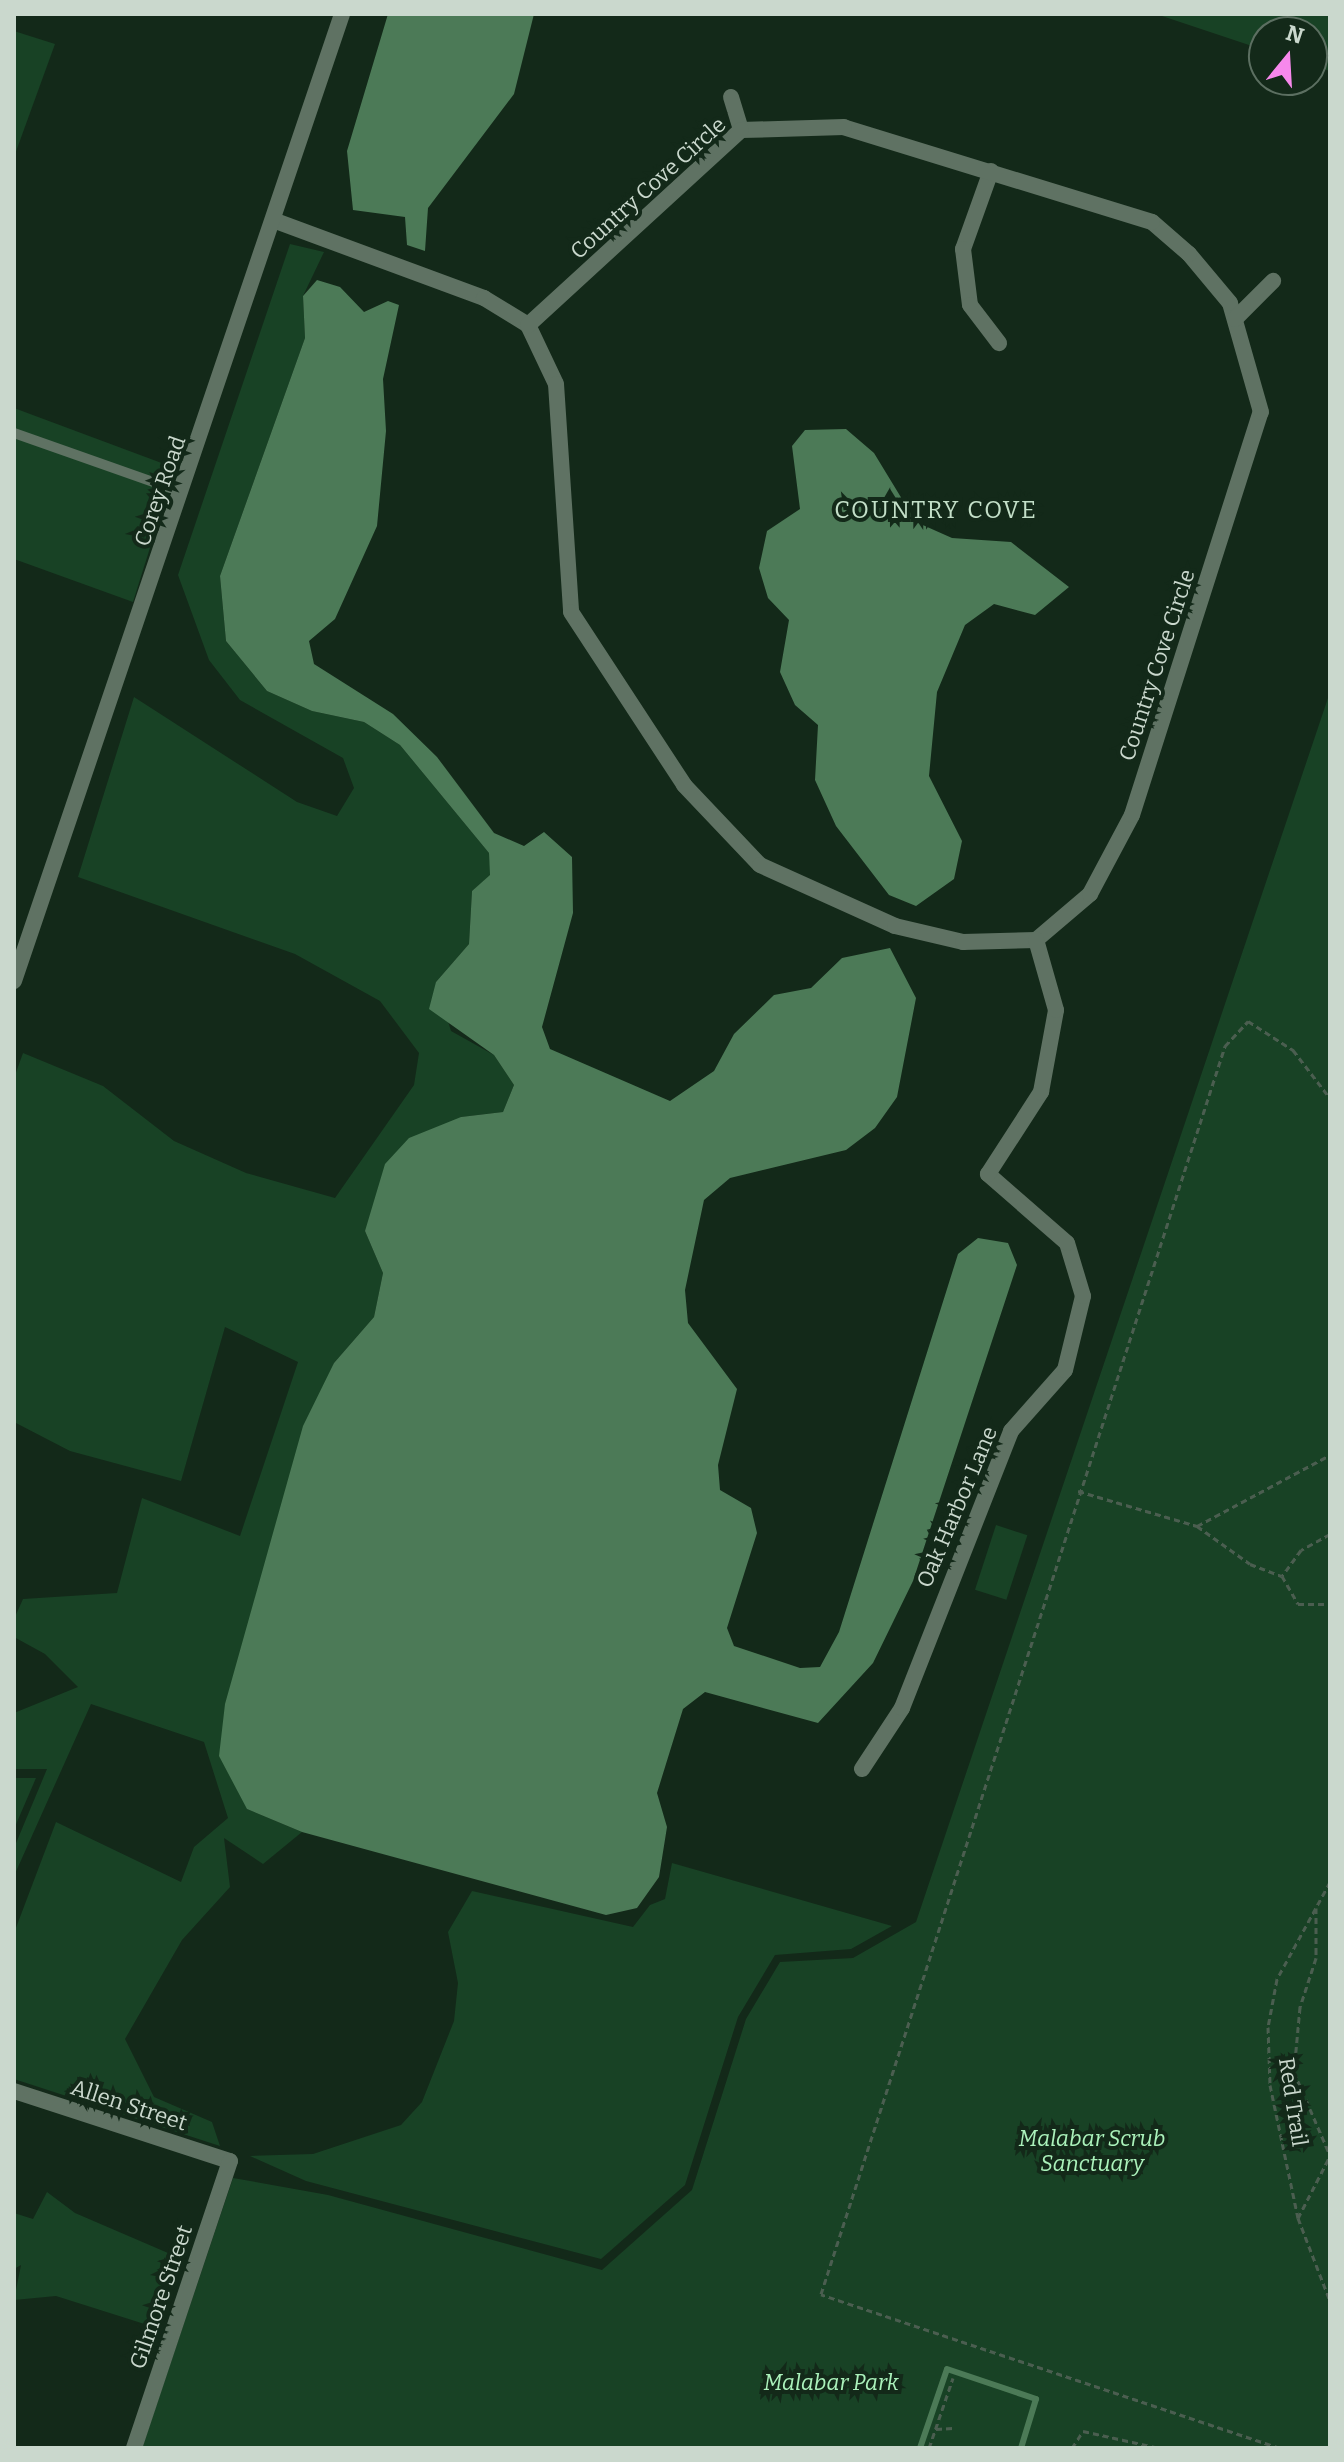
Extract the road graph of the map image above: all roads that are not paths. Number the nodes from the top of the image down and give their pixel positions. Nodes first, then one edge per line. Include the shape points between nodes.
1 (342, 14) edge
2 (731, 97) dead end
3 (741, 130) junction
4 (991, 171) junction
5 (273, 220) junction
6 (1273, 281) dead end
7 (1235, 319) junction
8 (528, 325) junction
9 (999, 343) dead end
10 (14, 433) edge
11 (183, 492) junction
12 (1036, 940) junction
13 (14, 981) edge
14 (862, 1769) dead end
15 (14, 2091) edge
16 (230, 2161) joint
17 (134, 2448) edge

1 - 5 street, Corey Road
2 - 3 street
3 - 4 street, Country Cove Circle via 844,127
3 - 8 street, Country Cove Circle
4 - 7 street, Country Cove Circle via 1152,222 1189,254
4 - 9 street via 963,249 970,305
5 - 8 street via 484,298
5 - 11 street, Corey Road
6 - 7 street
7 - 12 street, Country Cove Circle via 1261,412 1132,815 1090,894
8 - 12 street via 556,384 571,612 684,785 760,865 895,926 963,942
10 - 11 lane
11 - 13 street, Corey Road
12 - 14 street, Oak Harbor Lane via 1056,1010 1041,1092 988,1174 1067,1243 1083,1296 1065,1370 1011,1431 902,1708
15 - 16 street, Allen Street
16 - 17 street, Gilmore Street

